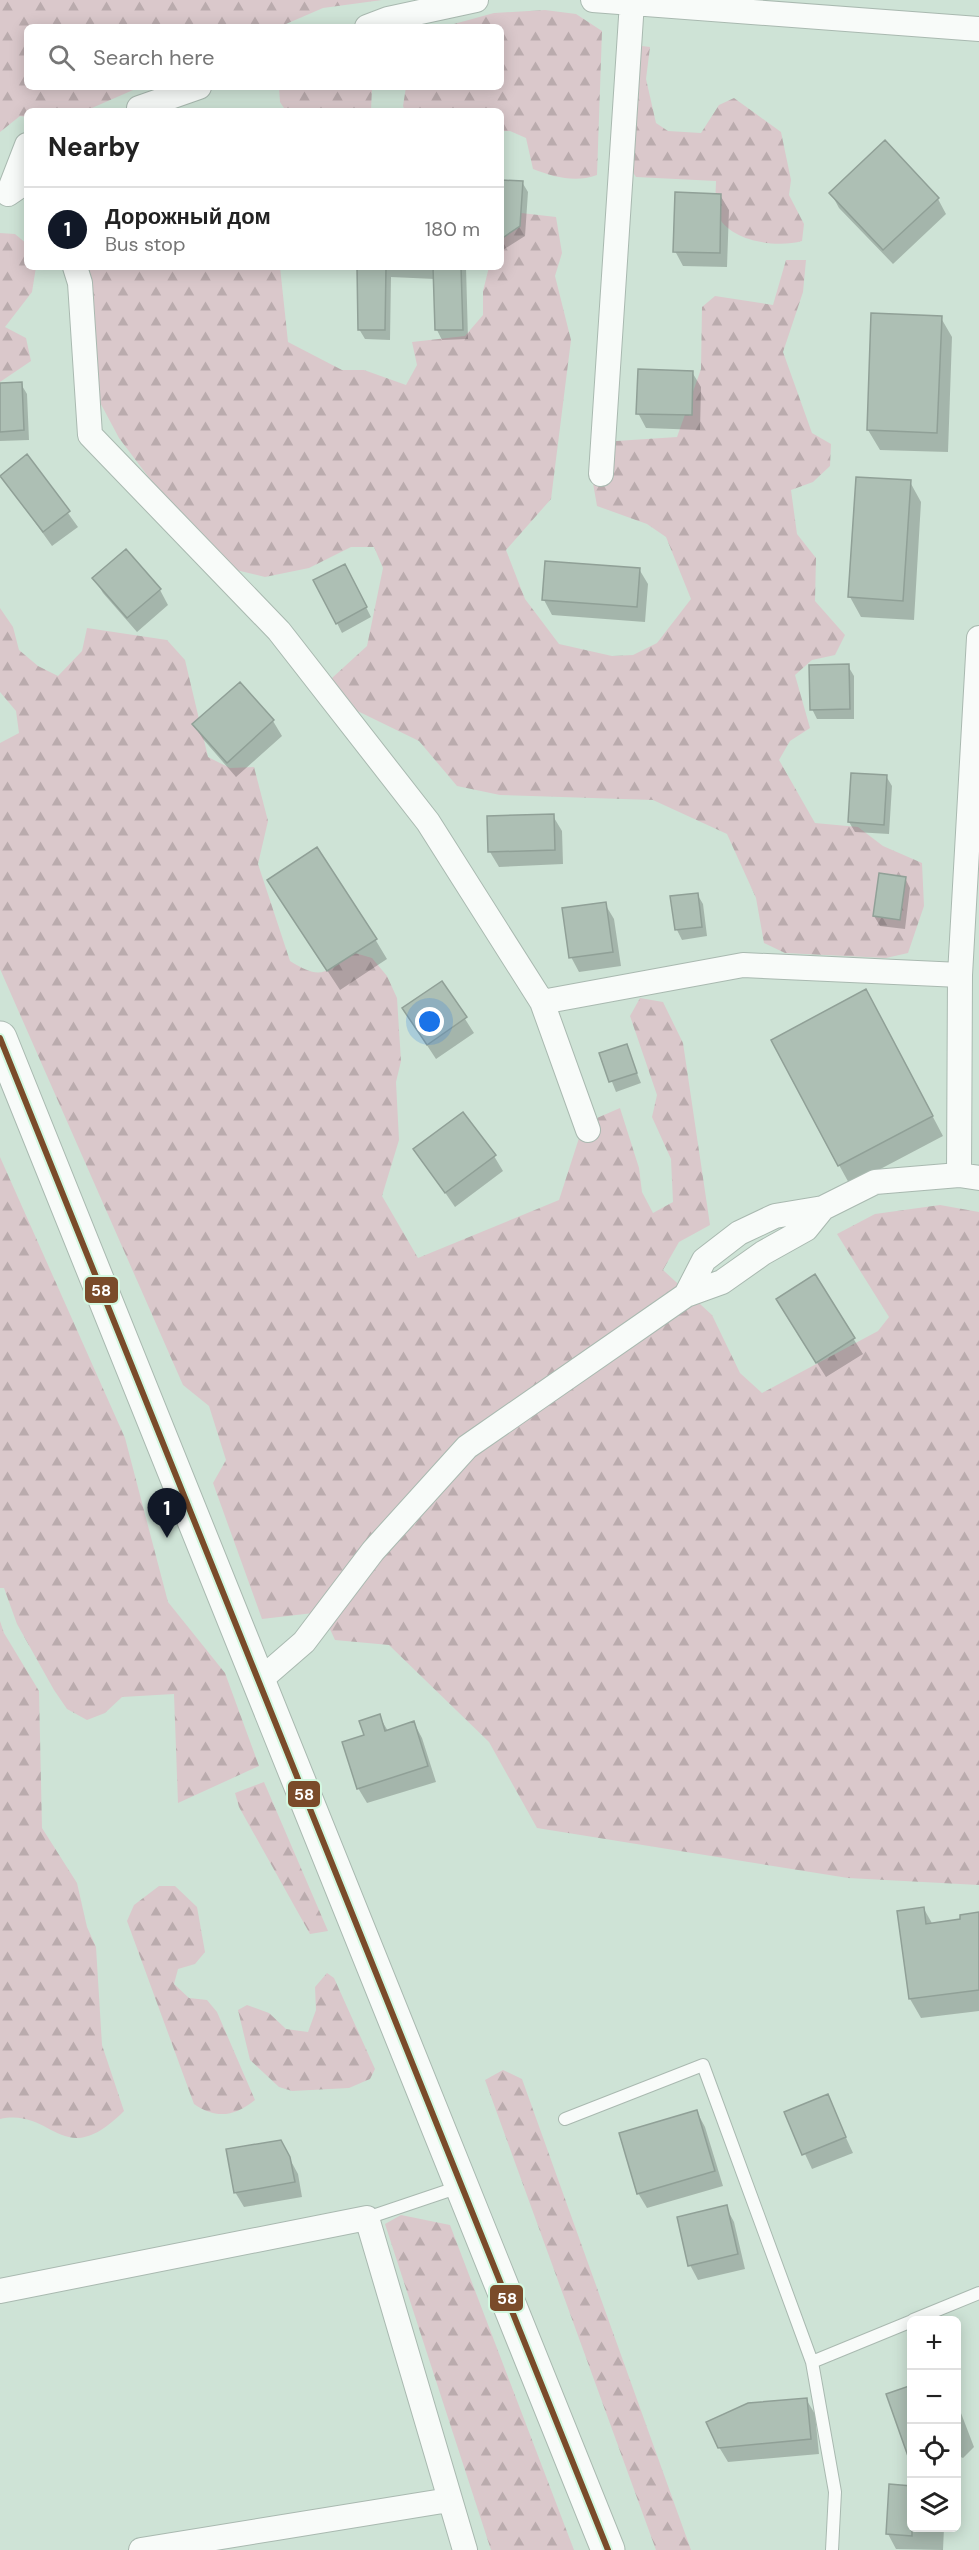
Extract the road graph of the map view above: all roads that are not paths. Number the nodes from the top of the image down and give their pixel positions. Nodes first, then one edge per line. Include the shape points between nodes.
1 (476, 0) edge
2 (593, 0) edge
3 (632, 2) junction
4 (375, 24) edge
5 (979, 29) edge
6 (189, 90) edge
7 (138, 108) edge
8 (24, 159) edge
9 (16, 195) edge
10 (76, 270) edge
11 (601, 474) dead end
12 (979, 638) edge
13 (960, 975) junction
14 (542, 1002) junction
15 (0, 1038) edge
16 (588, 1130) dead end
17 (969, 1176) edge
18 (259, 1681) junction
19 (565, 2119) dead end
20 (461, 2186) junction
21 (367, 2218) junction
22 (0, 2291) edge
23 (979, 2293) edge
24 (924, 2316) edge
25 (907, 2323) edge
26 (812, 2362) junction
27 (448, 2500) junction
28 (141, 2550) edge
29 (465, 2550) edge
30 (608, 2550) edge
31 (832, 2550) edge

1 - 4 street
2 - 3 street
3 - 5 street
3 - 11 street
6 - 7 street
8 - 9 street
10 - 14 street via 90,435 279,631 428,822
12 - 13 street
13 - 14 street via 743,965
13 - 17 street
14 - 16 street
15 - 18 main road
17 - 18 street via 875,1182 823,1208 776,1216 738,1233 704,1260 687,1295 467,1448 373,1551 304,1642
18 - 20 main road
19 - 26 lane via 703,2065
20 - 21 lane
20 - 30 main road
21 - 22 street
21 - 27 street
23 - 24 lane
25 - 26 lane
26 - 31 lane via 836,2492
27 - 28 street
27 - 29 street

